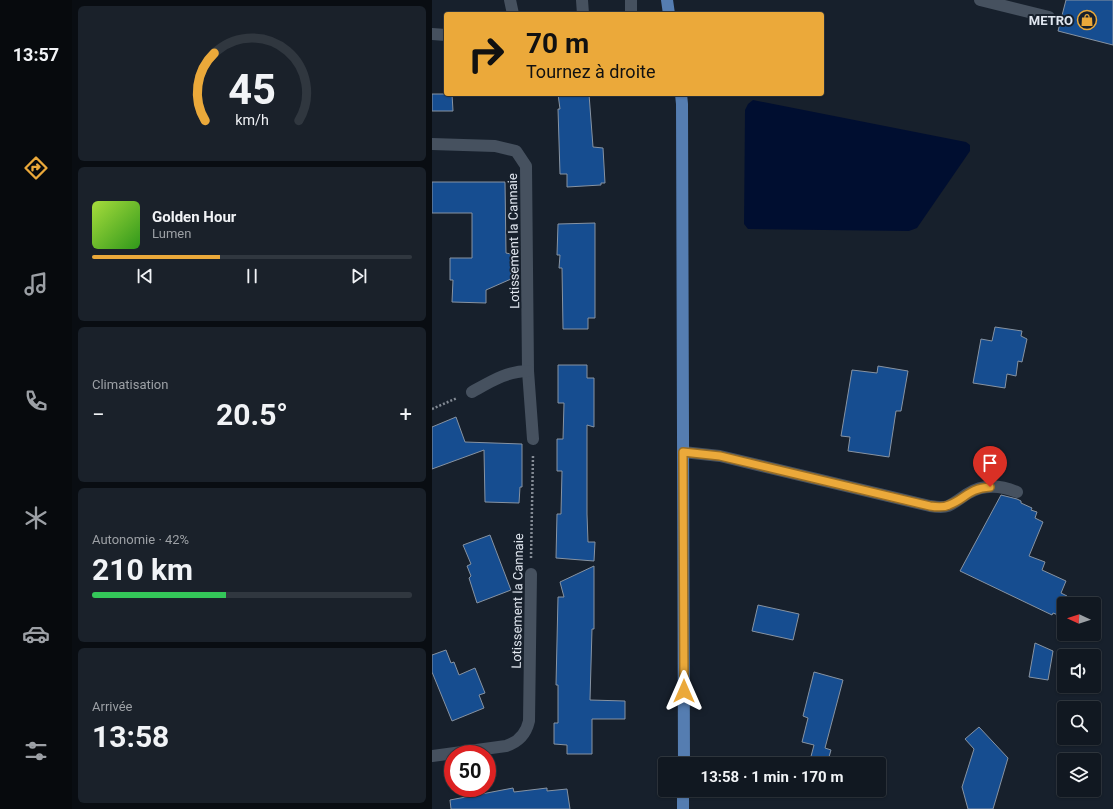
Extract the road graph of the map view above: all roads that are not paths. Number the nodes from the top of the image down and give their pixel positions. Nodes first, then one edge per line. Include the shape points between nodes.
1 (510, 0) edge
2 (582, 0) edge
3 (631, 0) edge
4 (667, 0) edge
5 (980, 0) edge
6 (513, 12) edge
7 (583, 12) edge
8 (631, 12) edge
9 (669, 12) edge
10 (1050, 17) dead end
11 (432, 34) edge
12 (444, 35) edge
13 (681, 96) edge
14 (432, 144) edge
15 (528, 371) junction
16 (472, 392) road end
17 (533, 438) road end
18 (683, 452) junction
19 (1017, 492) dead end
20 (531, 574) road end
21 (432, 756) edge
22 (684, 757) edge
23 (683, 797) edge
24 (683, 809) edge

1 - 6 street
2 - 7 street
3 - 8 street
4 - 9 main road
5 - 10 street
11 - 12 street
13 - 18 main road
14 - 15 street, Lotissement la Cannaie via 496,146 516,151 526,166
15 - 16 street via 508,373
15 - 17 street, Lotissement la Cannaie
18 - 19 street via 720,456 930,506 949,505 981,487 998,486
18 - 22 main road
20 - 21 street, Lotissement la Cannaie via 527,730 514,743 506,746
23 - 24 main road

